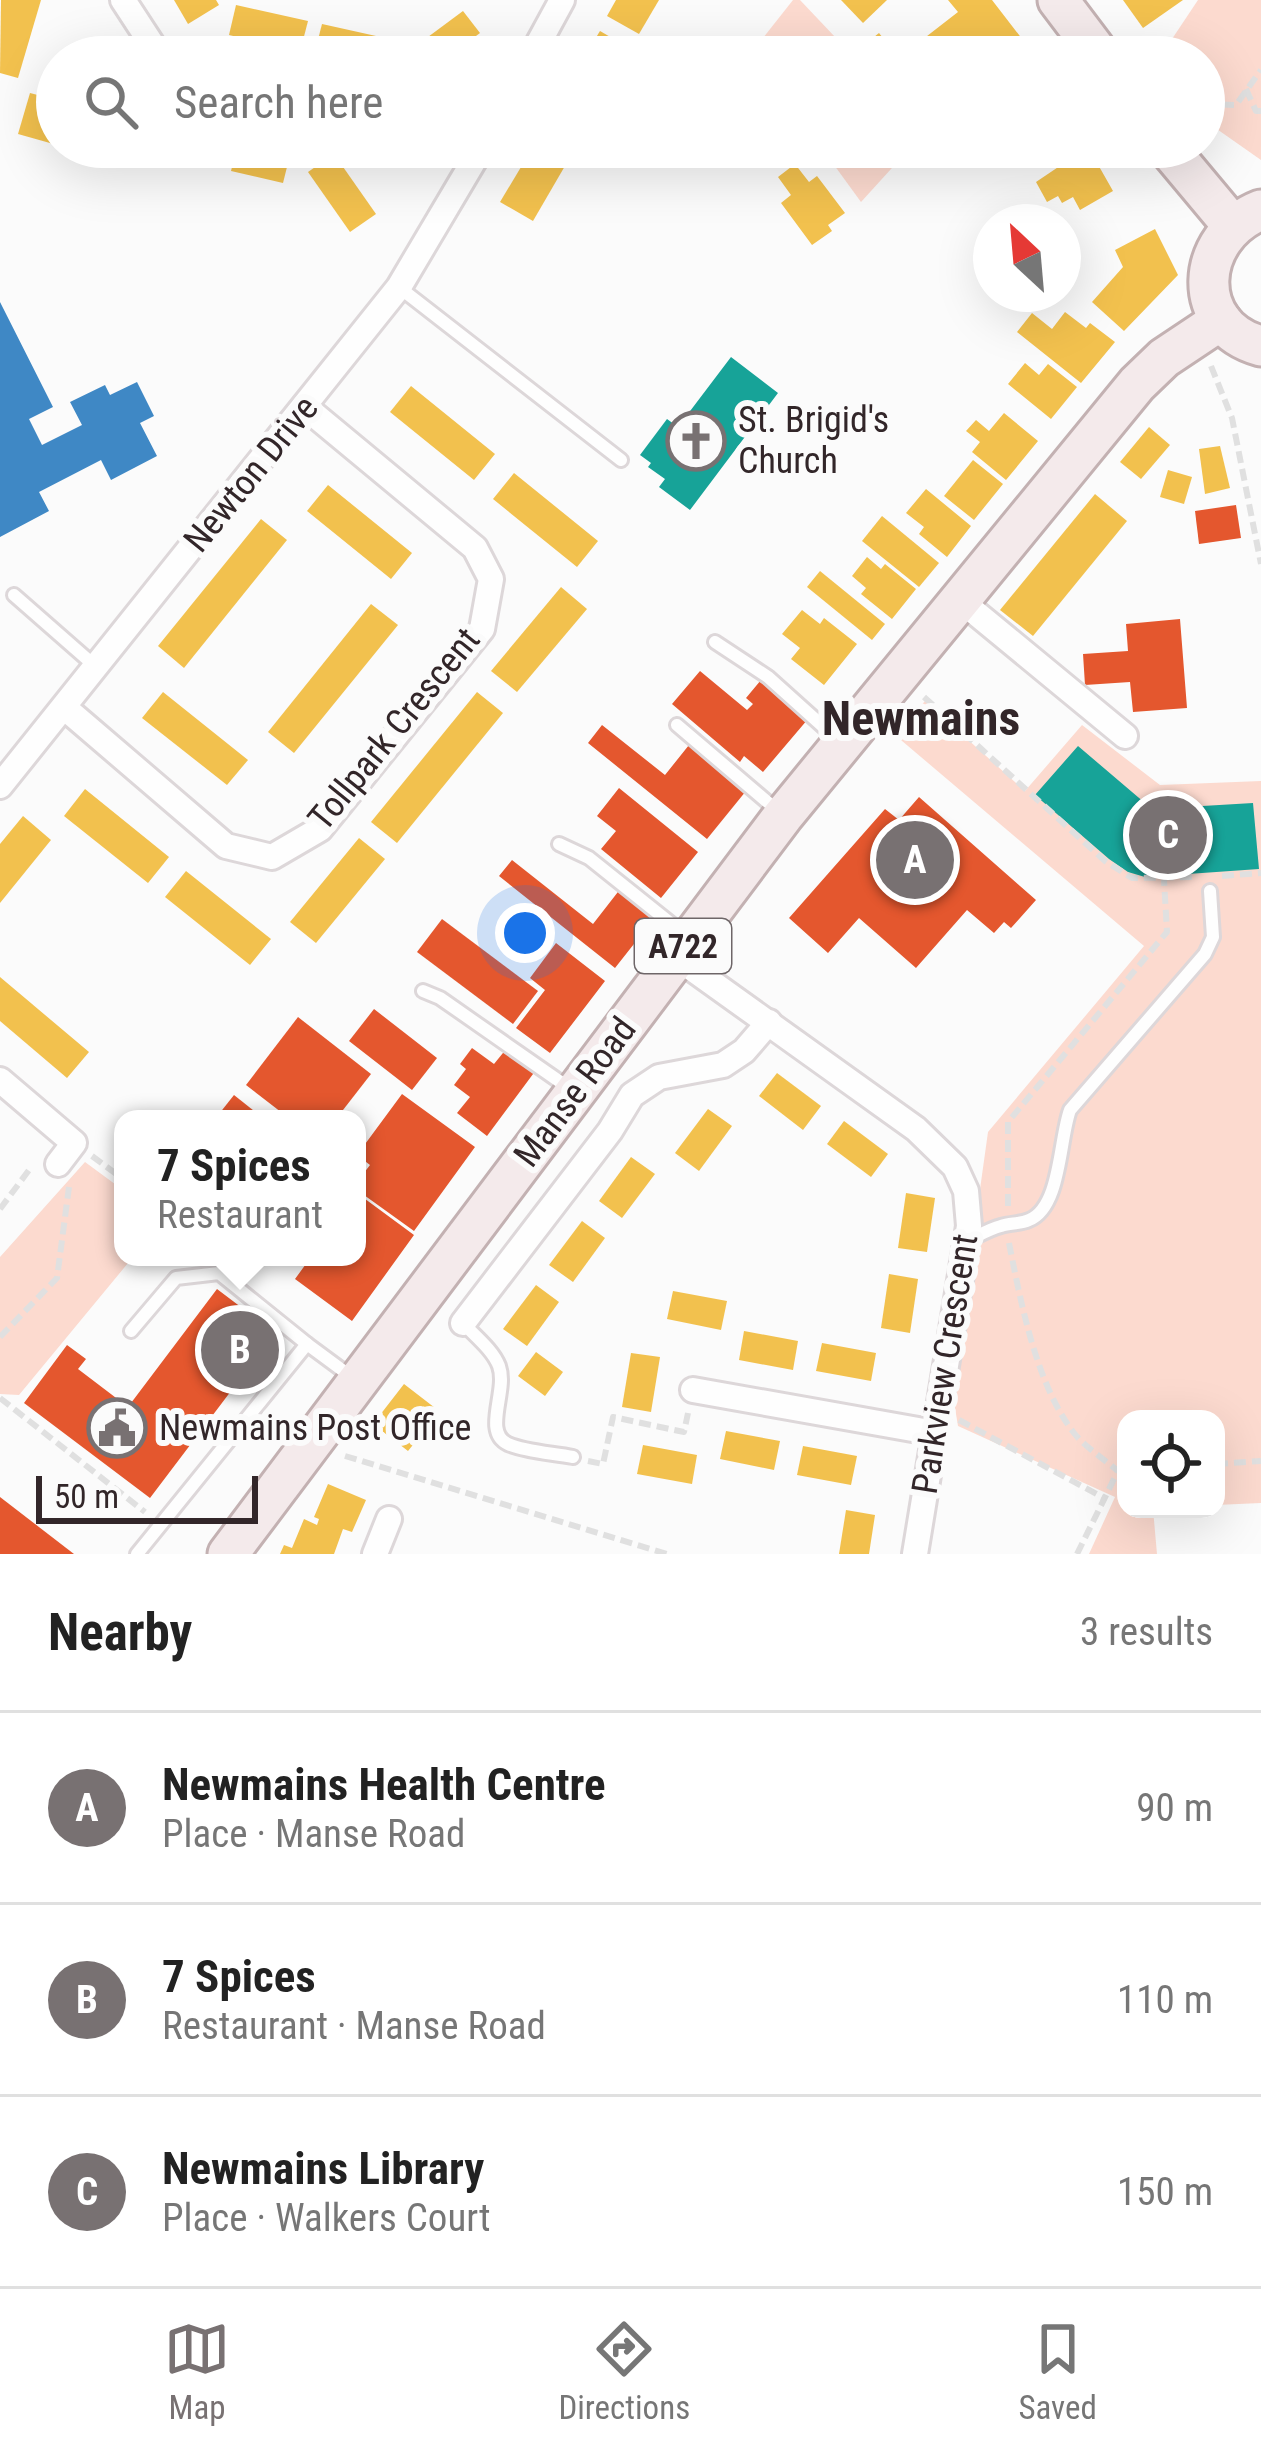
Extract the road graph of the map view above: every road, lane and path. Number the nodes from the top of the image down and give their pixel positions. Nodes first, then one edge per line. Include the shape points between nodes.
1 (123, 0) edge
2 (562, 0) edge
3 (1058, 0) edge
4 (146, 36) edge
5 (542, 36) edge
6 (1086, 36) edge
7 (1261, 70) edge
8 (1246, 89) junction
9 (1225, 105) edge
10 (1261, 111) edge
11 (470, 168) edge
12 (1191, 168) edge
13 (1247, 218) edge
14 (399, 287) junction
15 (1210, 327) junction
16 (1261, 346) edge
17 (305, 407) junction
18 (621, 460) dead end
19 (1261, 564) edge
20 (14, 595) dead end
21 (960, 600) junction
22 (716, 642) dead end
23 (96, 666) junction
24 (899, 674) junction
25 (64, 708) junction
26 (677, 724) dead end
27 (1125, 736) dead end
28 (842, 743) junction
29 (0, 786) edge
30 (784, 816) junction
31 (559, 844) dead end
32 (1261, 873) edge
33 (1210, 891) dead end
34 (682, 947) junction
35 (423, 991) dead end
36 (769, 1022) junction
37 (0, 1080) edge
38 (575, 1092) junction
39 (74, 1143) junction
40 (58, 1164) dead end
41 (114, 1172) edge
42 (966, 1241) junction
43 (464, 1323) joint
44 (131, 1331) dead end
45 (0, 1337) edge
46 (307, 1344) junction
47 (359, 1382) junction
48 (693, 1390) joint
49 (0, 1398) edge
50 (937, 1421) junction
51 (313, 1446) junction
52 (573, 1457) joint
53 (1261, 1461) edge
54 (1225, 1464) edge
55 (1117, 1473) edge
56 (1104, 1498) junction
57 (388, 1519) dead end
58 (158, 1522) dead end
59 (137, 1554) edge
60 (228, 1554) edge
61 (375, 1554) edge
62 (667, 1554) edge
63 (915, 1554) edge
64 (1077, 1554) edge

1 - 4 street
2 - 5 street
3 - 6 main road
7 - 8 path
8 - 9 path via 1236,105
8 - 10 path
11 - 14 street, Newton Drive
12 - 13 main road
13 - 15 main road via 1220,240 1210,262
14 - 17 street, Newton Drive
14 - 18 lane
15 - 16 main road
15 - 19 path
15 - 21 main road, Manse Road / A722 via 1137,384
17 - 23 street, Newton Drive
17 - 25 street, Tollpark Crescent via 475,548 491,579 482,629 320,829 272,857 226,846
20 - 23 lane
21 - 24 main road, Manse Road / A722
21 - 27 street
22 - 28 lane
23 - 25 street, Newton Drive
24 - 28 main road, Manse Road / A722
24 - 32 path via 1132,878
25 - 29 street, Newton Drive
26 - 30 lane
28 - 30 main road, Manse Road / A722
30 - 34 main road, Manse Road / A722
31 - 34 lane via 589,858
33 - 42 lane via 1213,937 1205,954 1070,1109 1044,1210
34 - 36 street, Parkview Crescent
34 - 38 main road, Manse Road / A722
35 - 38 lane
36 - 42 street, Parkview Crescent via 955,1167 966,1191
36 - 43 street via 723,1065 659,1077 632,1095
37 - 39 street
38 - 47 main road, Manse Road / A722
39 - 40 street
39 - 41 path
39 - 45 path via 57,1278
42 - 50 street, Parkview Crescent
43 - 52 lane via 498,1361 504,1388 496,1433 505,1443
44 - 46 lane via 176,1278 219,1273
46 - 47 lane
46 - 59 lane
47 - 51 main road, Manse Road / A722
48 - 50 street
48 - 52 path via 684,1432 613,1417 603,1464
49 - 58 path
50 - 56 path
50 - 63 street, Parkview Crescent
51 - 60 main road, Manse Road / A722
51 - 62 path
53 - 54 path
55 - 56 path
56 - 64 path
57 - 61 street

